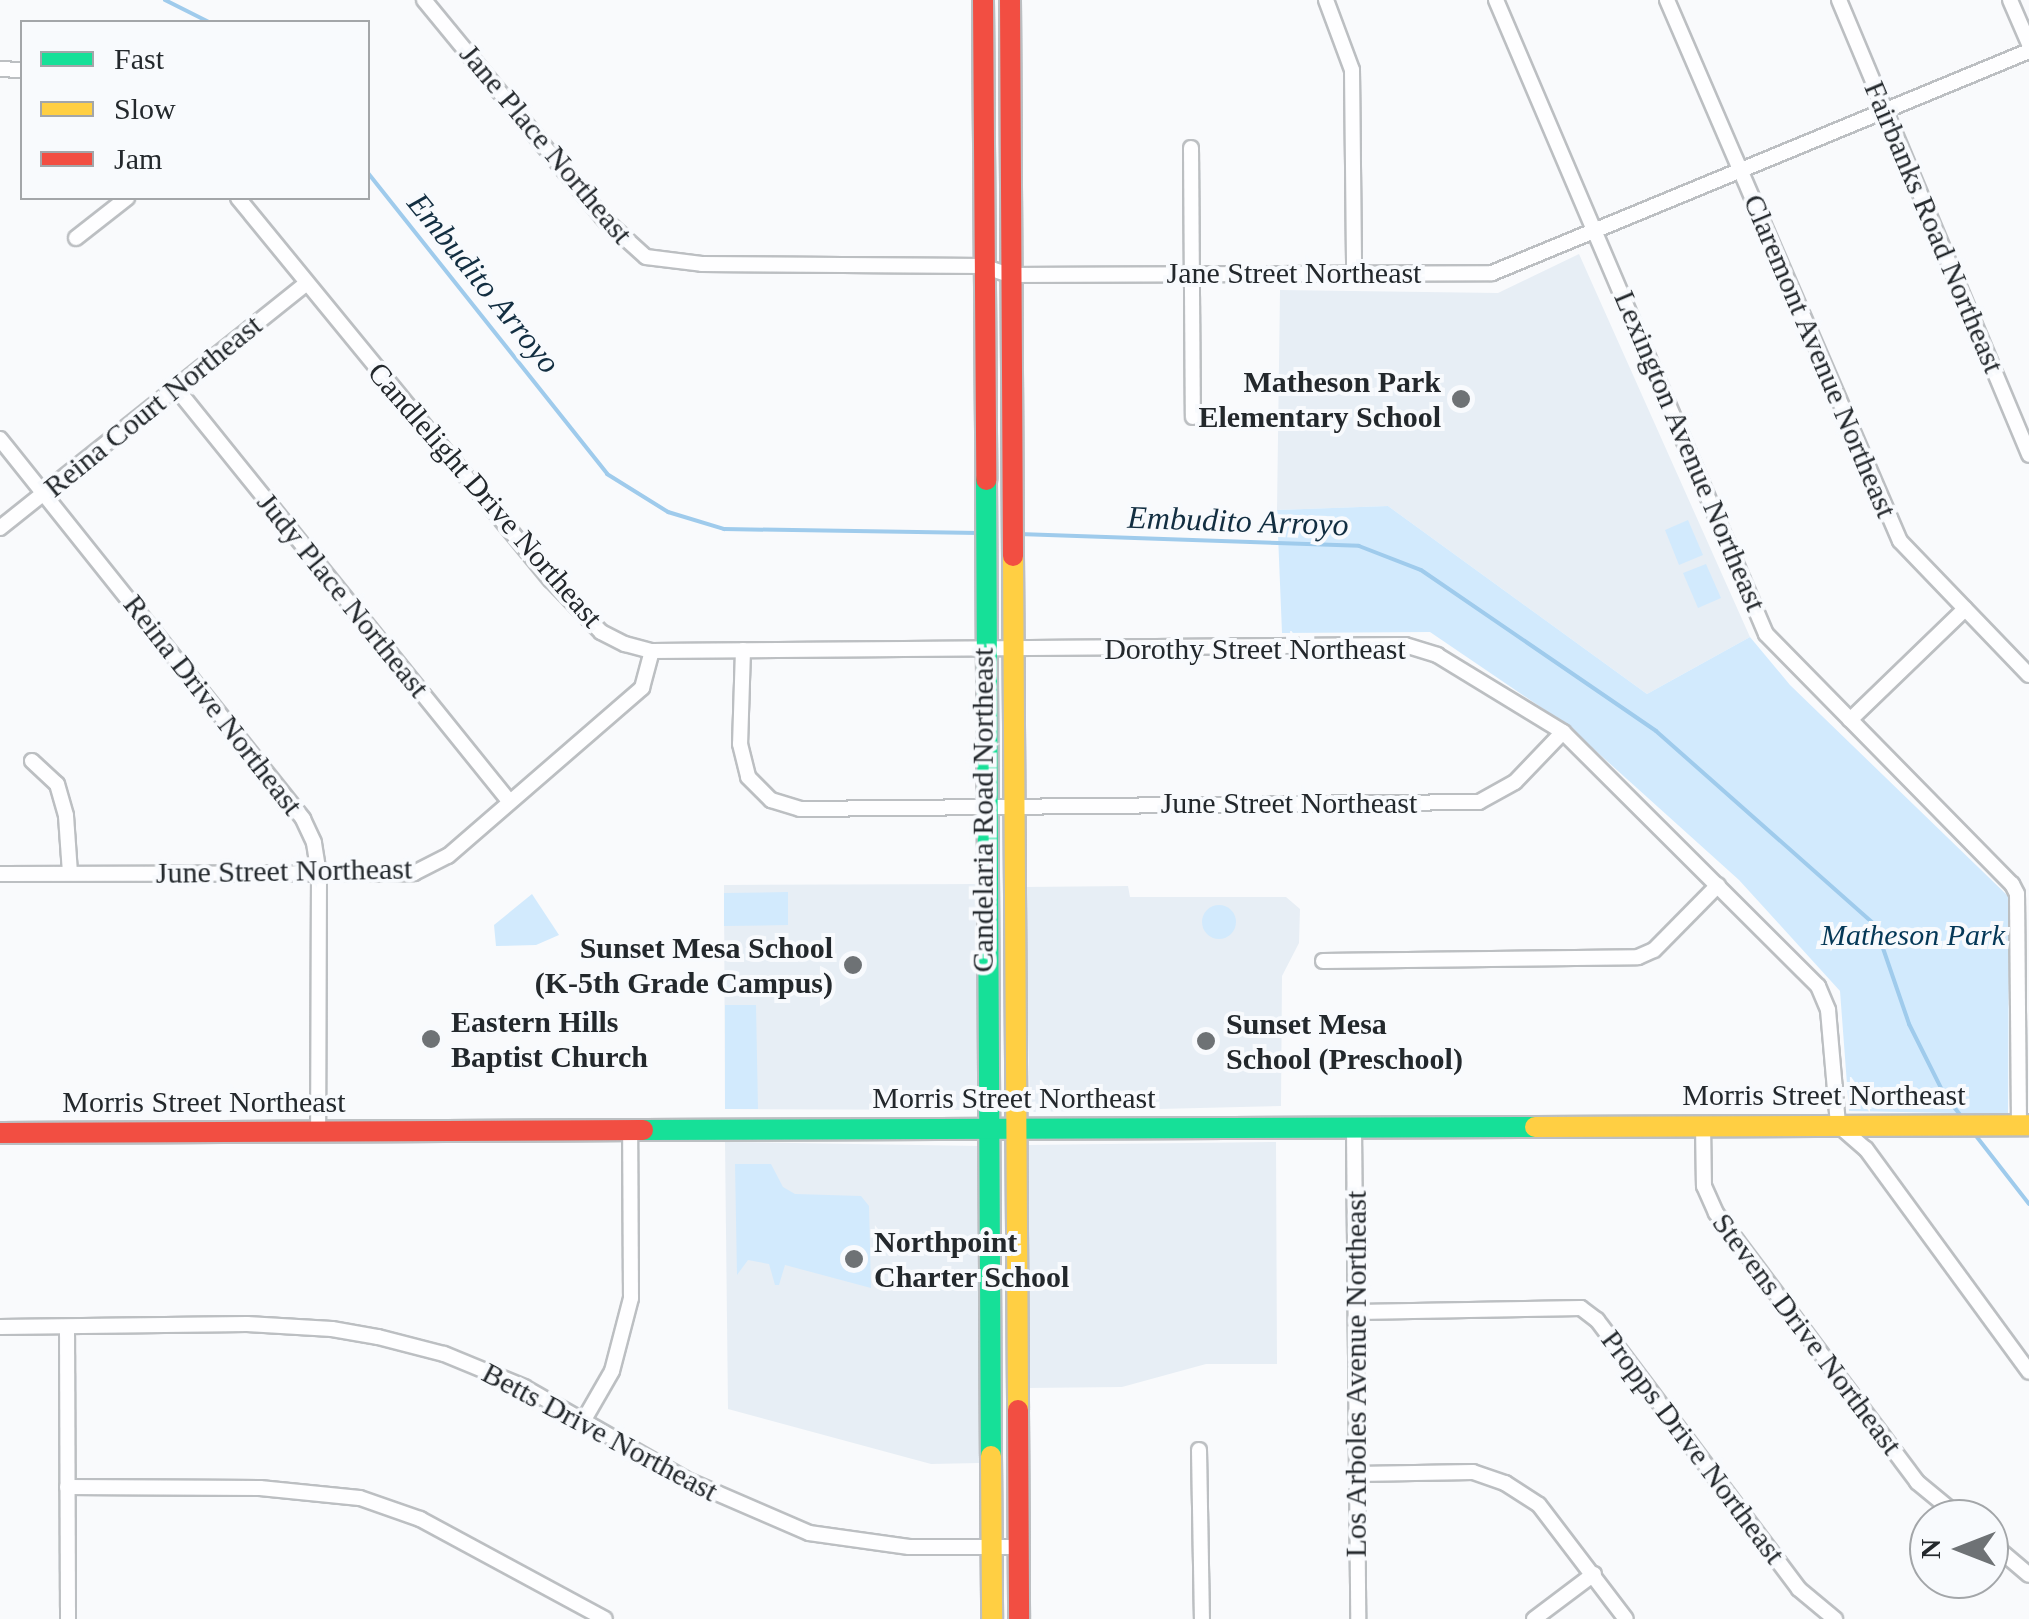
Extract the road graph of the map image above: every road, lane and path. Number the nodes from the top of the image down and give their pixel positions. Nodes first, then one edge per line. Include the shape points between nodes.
1 (424, 0) edge
2 (983, 0) edge
3 (1010, 0) edge
4 (1326, 0) edge
5 (1496, 0) edge
6 (1667, 0) edge
7 (1839, 0) edge
8 (2010, 0) edge
9 (2029, 47) edge
10 (1886, 110) junction
11 (1191, 148) dead end
12 (1740, 173) junction
13 (124, 200) edge
14 (240, 200) edge
15 (1599, 232) junction
16 (76, 238) dead end
17 (983, 266) junction
18 (1354, 272) junction
19 (1192, 274) junction
20 (1008, 275) junction
21 (306, 284) junction
22 (176, 388) junction
23 (1192, 417) dead end
24 (0, 439) edge
25 (2029, 455) edge
26 (46, 492) junction
27 (0, 528) edge
28 (1965, 608) junction
29 (1012, 649) junction
30 (743, 650) junction
31 (985, 650) junction
32 (652, 651) junction
33 (2029, 675) edge
34 (1850, 720) junction
35 (1563, 732) junction
36 (32, 761) dead end
37 (509, 802) junction
38 (1014, 804) junction
39 (987, 808) junction
40 (70, 873) junction
41 (0, 874) edge
42 (319, 875) junction
43 (1718, 885) junction
44 (2024, 942) edge
45 (1323, 961) dead end
46 (1838, 1124) junction
47 (1702, 1125) junction
48 (2024, 1125) edge
49 (630, 1128) junction
50 (1015, 1128) junction
51 (1354, 1128) junction
52 (990, 1130) junction
53 (0, 1132) edge
54 (318, 1132) junction
55 (1356, 1312) junction
56 (0, 1327) edge
57 (67, 1327) junction
58 (2029, 1372) edge
59 (584, 1418) junction
60 (1199, 1450) dead end
61 (1357, 1474) junction
62 (67, 1488) junction
63 (1938, 1499) edge
64 (991, 1548) junction
65 (1018, 1548) junction
66 (2009, 1558) edge
67 (1594, 1574) junction
68 (2029, 1574) edge
69 (68, 1619) edge
70 (604, 1619) edge
71 (992, 1619) edge
72 (1019, 1619) edge
73 (1202, 1619) edge
74 (1358, 1619) edge
75 (1534, 1619) edge
76 (1626, 1619) edge
77 (1835, 1619) edge

1 - 17 street, Jane Place Northeast via 605,220 646,257 702,264
2 - 17 main road, Candelaria Road Northeast
3 - 20 main road, Candelaria Road Northeast
4 - 18 street via 1352,70
5 - 15 street, Lexington Avenue Northeast
6 - 12 street, Claremont Avenue Northeast
7 - 10 street, Fairbanks Road Northeast
8 - 9 street
9 - 10 street, Jane Street Northeast
10 - 12 street, Jane Street Northeast
10 - 25 street, Fairbanks Road Northeast
11 - 19 street
12 - 15 street, Jane Street Northeast
12 - 28 street, Claremont Avenue Northeast via 1900,541
13 - 16 street
14 - 21 street, Candlelight Drive Northeast
15 - 18 street, Jane Street Northeast via 1492,273
15 - 34 street, Lexington Avenue Northeast via 1766,634
17 - 20 street, Jane Street Northeast
17 - 31 main road, Candelaria Road Northeast
18 - 19 street, Jane Street Northeast
19 - 20 street, Jane Street Northeast
19 - 23 street
20 - 29 main road, Candelaria Road Northeast
21 - 22 street, Reina Court Northeast
21 - 32 street, Candlelight Drive Northeast via 564,594 601,632
22 - 26 street, Reina Court Northeast
22 - 37 street, Judy Place Northeast
24 - 26 street, Reina Drive Northeast
26 - 27 street, Reina Court Northeast
26 - 42 street, Reina Drive Northeast via 304,820
28 - 33 street, Claremont Avenue Northeast
28 - 34 street
29 - 31 street, Dorothy Street Northeast
29 - 35 street, Dorothy Street Northeast via 1405,645 1437,655
29 - 38 main road, Candelaria Road Northeast
30 - 31 street, Candlelight Drive Northeast
30 - 32 street, Candlelight Drive Northeast
30 - 39 street, June Street Northeast via 742,759 771,800 800,809
31 - 39 main road, Candelaria Road Northeast
32 - 37 street, June Street Northeast via 642,688
34 - 44 street, Lexington Avenue Northeast via 2012,884
35 - 38 street, June Street Northeast via 1515,782 1479,802
35 - 43 street
36 - 40 street via 58,784
37 - 42 street, June Street Northeast via 428,868 398,875
38 - 39 street, June Street Northeast
38 - 50 main road, Candelaria Road Northeast
39 - 52 main road, Candelaria Road Northeast
40 - 41 street, June Street Northeast
40 - 42 street, June Street Northeast
42 - 54 street, Reina Drive Northeast
43 - 45 street via 1654,950 1638,957
43 - 46 street via 1818,986 1828,1010
44 - 48 street, Lexington Avenue Northeast
46 - 47 main road, Morris Street Northeast
46 - 48 main road, Morris Street Northeast
46 - 58 street via 1866,1149
47 - 51 main road, Morris Street Northeast
47 - 63 street, Stevens Drive Northeast via 1704,1186 1716,1213 1917,1482
49 - 52 main road, Morris Street Northeast
49 - 54 main road, Morris Street Northeast
49 - 59 street via 631,1298 612,1371
50 - 51 main road, Morris Street Northeast
50 - 52 main road, Morris Street Northeast
50 - 65 main road, Candelaria Road Northeast
51 - 55 street, Los Arboles Avenue Northeast
52 - 64 main road, Candelaria Road Northeast
53 - 54 main road, Morris Street Northeast
55 - 61 street, Los Arboles Avenue Northeast
55 - 77 street, Propps Drive Northeast via 1581,1308 1598,1320 1799,1588
56 - 57 street, Betts Drive Northeast
57 - 59 street, Betts Drive Northeast via 247,1324 356,1333 444,1354
57 - 62 street
59 - 64 street, Betts Drive Northeast via 689,1480 809,1533 909,1548
60 - 73 street
61 - 67 street via 1474,1472 1505,1483 1539,1505
61 - 74 street, Los Arboles Avenue Northeast
62 - 69 street
62 - 70 street via 260,1488 360,1498 420,1519
64 - 65 street, Betts Drive Northeast
64 - 71 main road, Candelaria Road Northeast
65 - 72 main road, Candelaria Road Northeast
66 - 68 street
67 - 75 street
67 - 76 street

